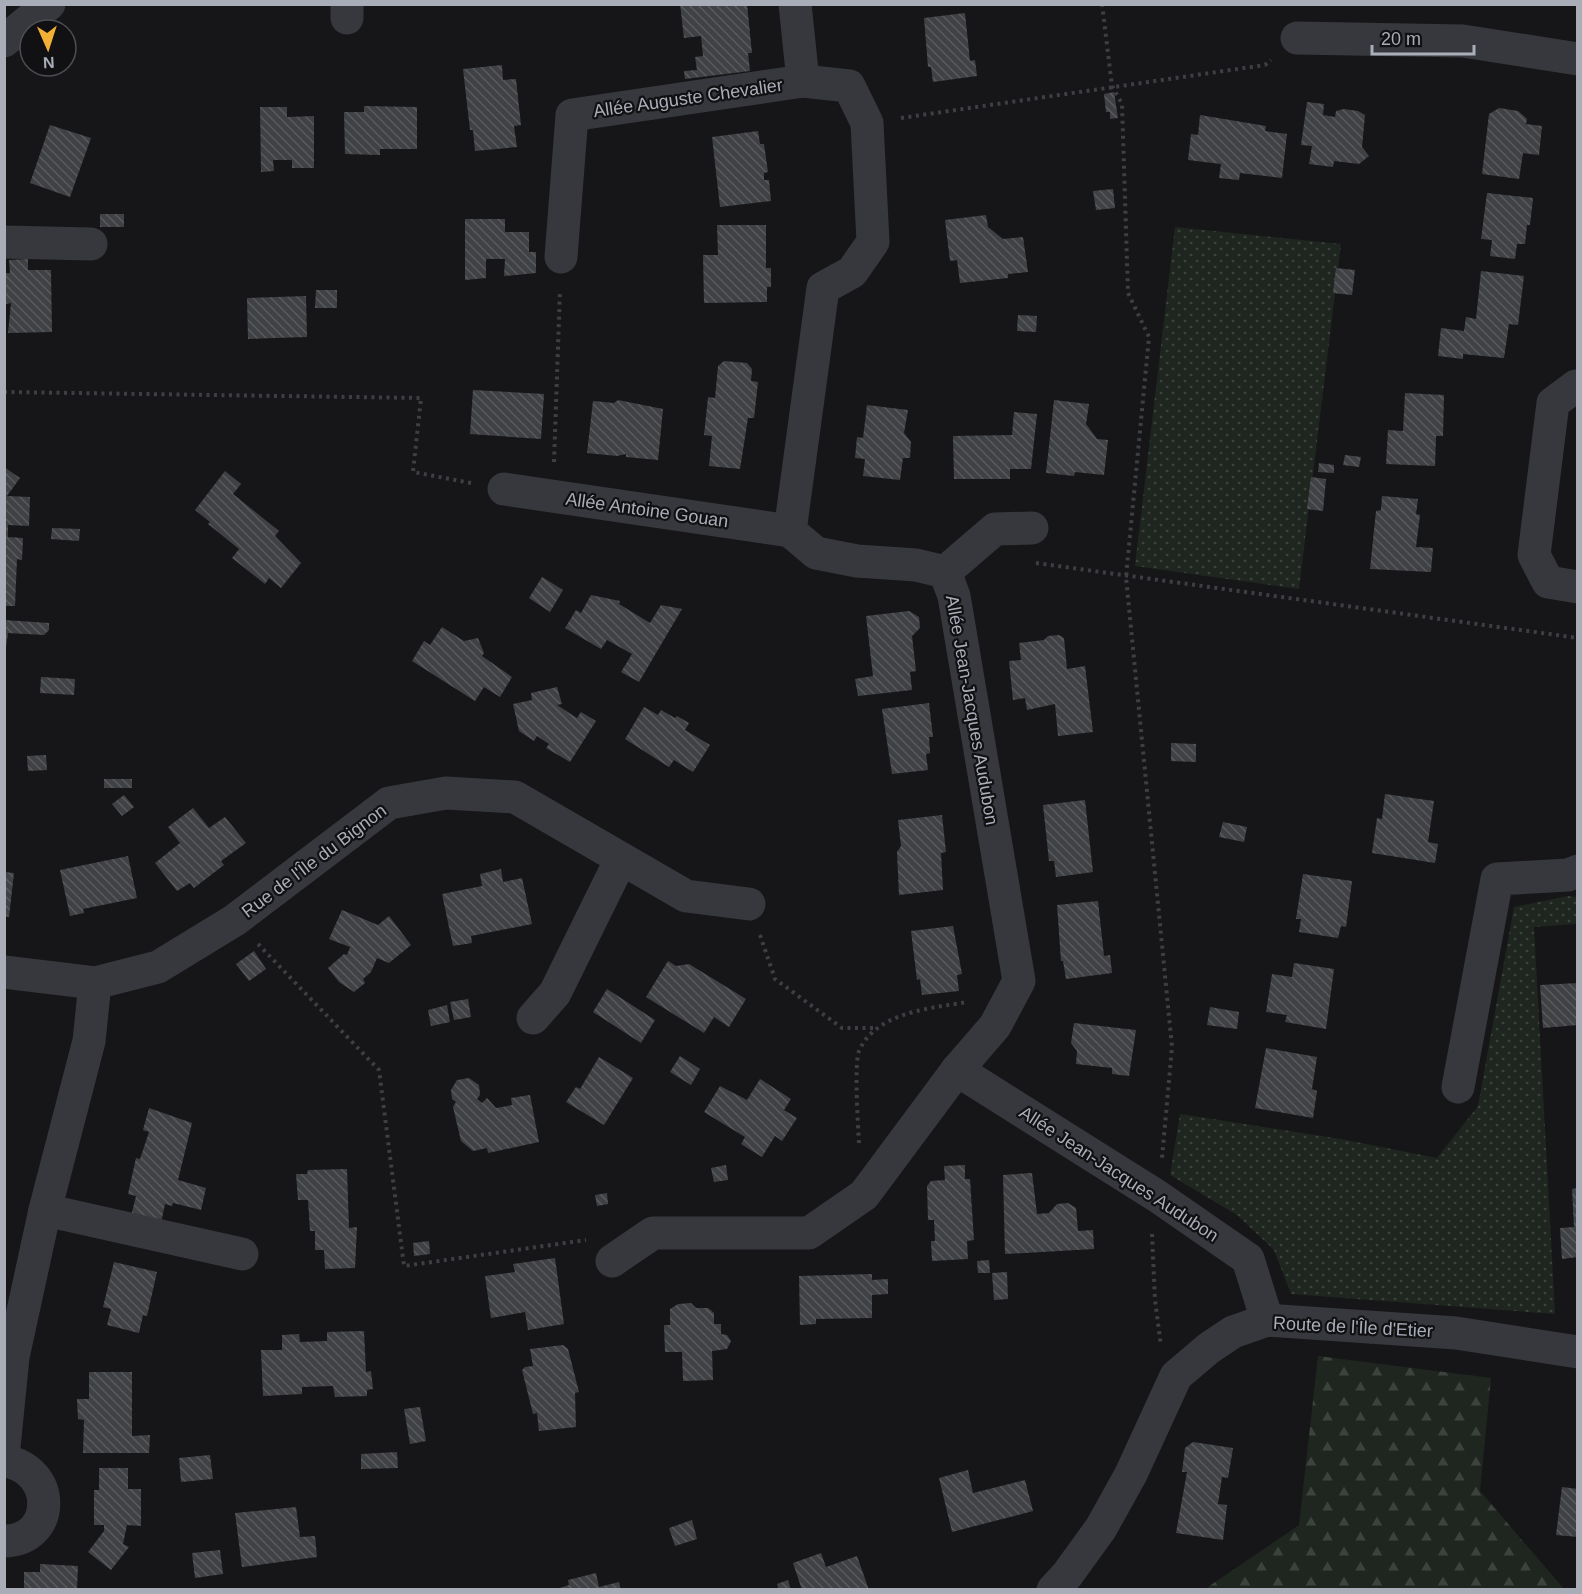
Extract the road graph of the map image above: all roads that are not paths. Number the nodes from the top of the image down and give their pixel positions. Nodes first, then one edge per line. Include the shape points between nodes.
1 (49, 4) edge
2 (795, 4) edge
3 (1297, 38) road end
4 (4, 41) edge
5 (1578, 59) edge
6 (803, 81) junction
7 (4, 242) edge
8 (91, 244) dead end
9 (561, 257) road end
10 (1577, 382) edge
11 (504, 489) road end
12 (1032, 528) dead end
13 (790, 531) junction
14 (945, 572) junction
15 (1578, 587) edge
16 (621, 859) junction
17 (1578, 871) edge
18 (749, 904) road end
19 (4, 972) edge
20 (95, 983) junction
21 (533, 1018) dead end
22 (957, 1070) junction
23 (1458, 1087) dead end
24 (45, 1210) junction
25 (242, 1254) dead end
26 (612, 1261) road end
27 (1268, 1320) junction
28 (1578, 1352) edge
29 (4, 1447) edge
30 (4, 1461) edge
31 (4, 1542) edge
32 (1053, 1590) edge

1 - 4 street
2 - 6 street
3 - 5 street via 1463,41
6 - 9 street, Allée Auguste Chevalier via 572,115
6 - 13 street via 849,86 867,123 873,242 852,272 823,288
7 - 8 street
10 - 15 street via 1553,403 1534,555 1548,582
11 - 13 street, Allée Antoine Gouan
12 - 14 street via 995,530
13 - 14 street, Allée Jean-Jacques Audubon via 816,553
14 - 22 street, Allée Jean-Jacques Audubon via 954,596 971,688 1019,981 995,1026
16 - 18 street, Rue de l'Île du Bignon via 686,896
16 - 20 street, Rue de l'Île du Bignon via 516,797 446,793 389,803 235,920 158,968
16 - 21 street via 555,993
17 - 23 street via 1497,879
19 - 20 street, Rue de l'Île du Bignon
20 - 24 street via 89,1041
22 - 26 street via 864,1195 809,1233 653,1233
22 - 27 street, Allée Jean-Jacques Audubon via 1157,1196 1248,1259
24 - 25 street
24 - 29 street via 13,1357
27 - 28 street, Route de l'Île d'Etier via 1456,1333
27 - 32 street, Route de l'Île d'Etier via 1233,1332 1176,1376 1131,1474 1101,1528
30 - 31 street via 28,1469 38,1479 45,1504 35,1528

